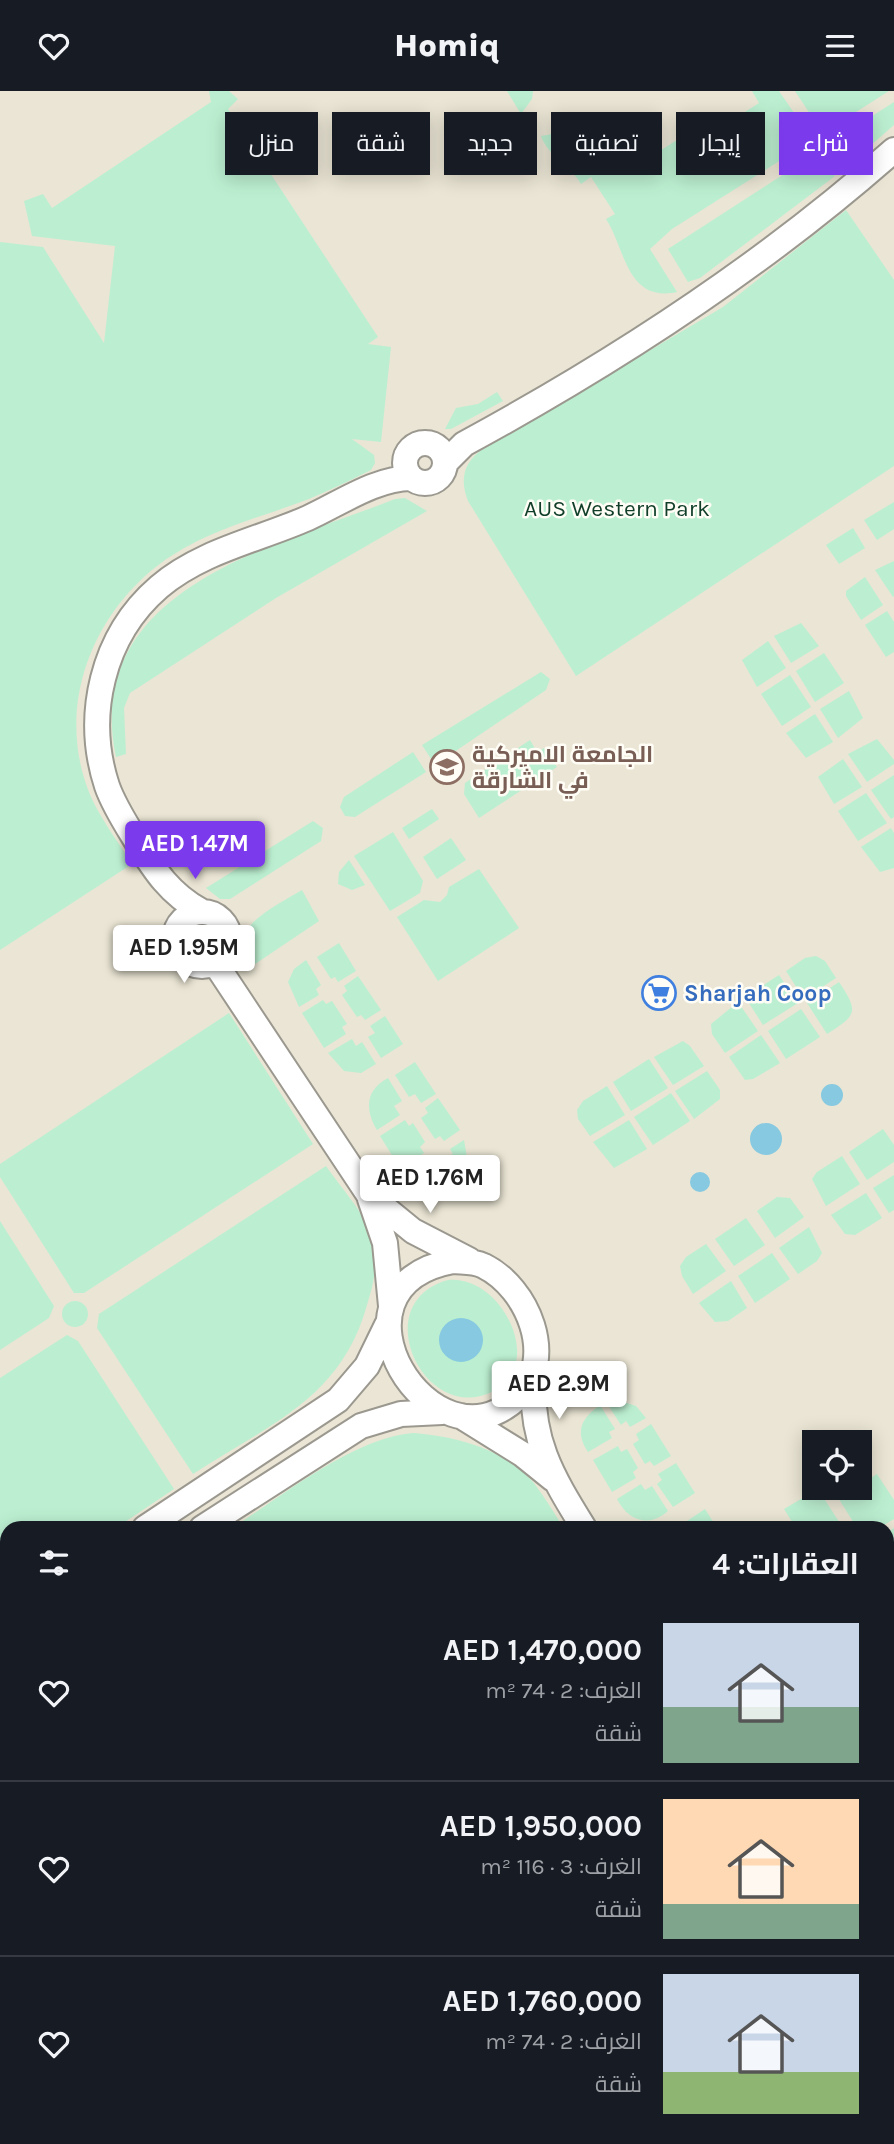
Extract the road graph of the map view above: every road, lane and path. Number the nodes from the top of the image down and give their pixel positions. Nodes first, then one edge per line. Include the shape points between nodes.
1 (894, 150) edge
2 (440, 455) junction
3 (401, 473) junction
4 (165, 885) junction
5 (201, 911) junction
6 (177, 927) junction
7 (215, 963) junction
8 (369, 1195) junction
9 (473, 1263) junction
10 (389, 1316) junction
11 (535, 1365) junction
12 (452, 1414) junction
13 (553, 1479) junction
14 (156, 1521) edge
15 (213, 1521) edge
16 (580, 1521) edge

1 - 2 street via 779,244 651,335
2 - 3 street via 418,445 409,451
2 - 3 street via 441,475 434,482 424,483
3 - 4 street via 177,573 142,604 114,646 98,705 101,765 118,811
4 - 5 street
4 - 6 street
5 - 6 street via 187,916
5 - 7 street via 217,916 229,936 226,952
6 - 7 street via 175,944 182,957 201,966
7 - 8 street
8 - 9 street via 413,1231
8 - 10 street via 385,1243
9 - 10 street via 443,1262 415,1274 400,1288
9 - 11 street via 499,1275 522,1302 534,1335
10 - 12 street via 398,1364 408,1381
10 - 14 street via 367,1366 338,1400
11 - 12 street via 520,1394 508,1405 493,1413
11 - 13 street via 534,1410
12 - 13 street via 522,1454
12 - 15 street via 401,1414 361,1426
13 - 16 street

